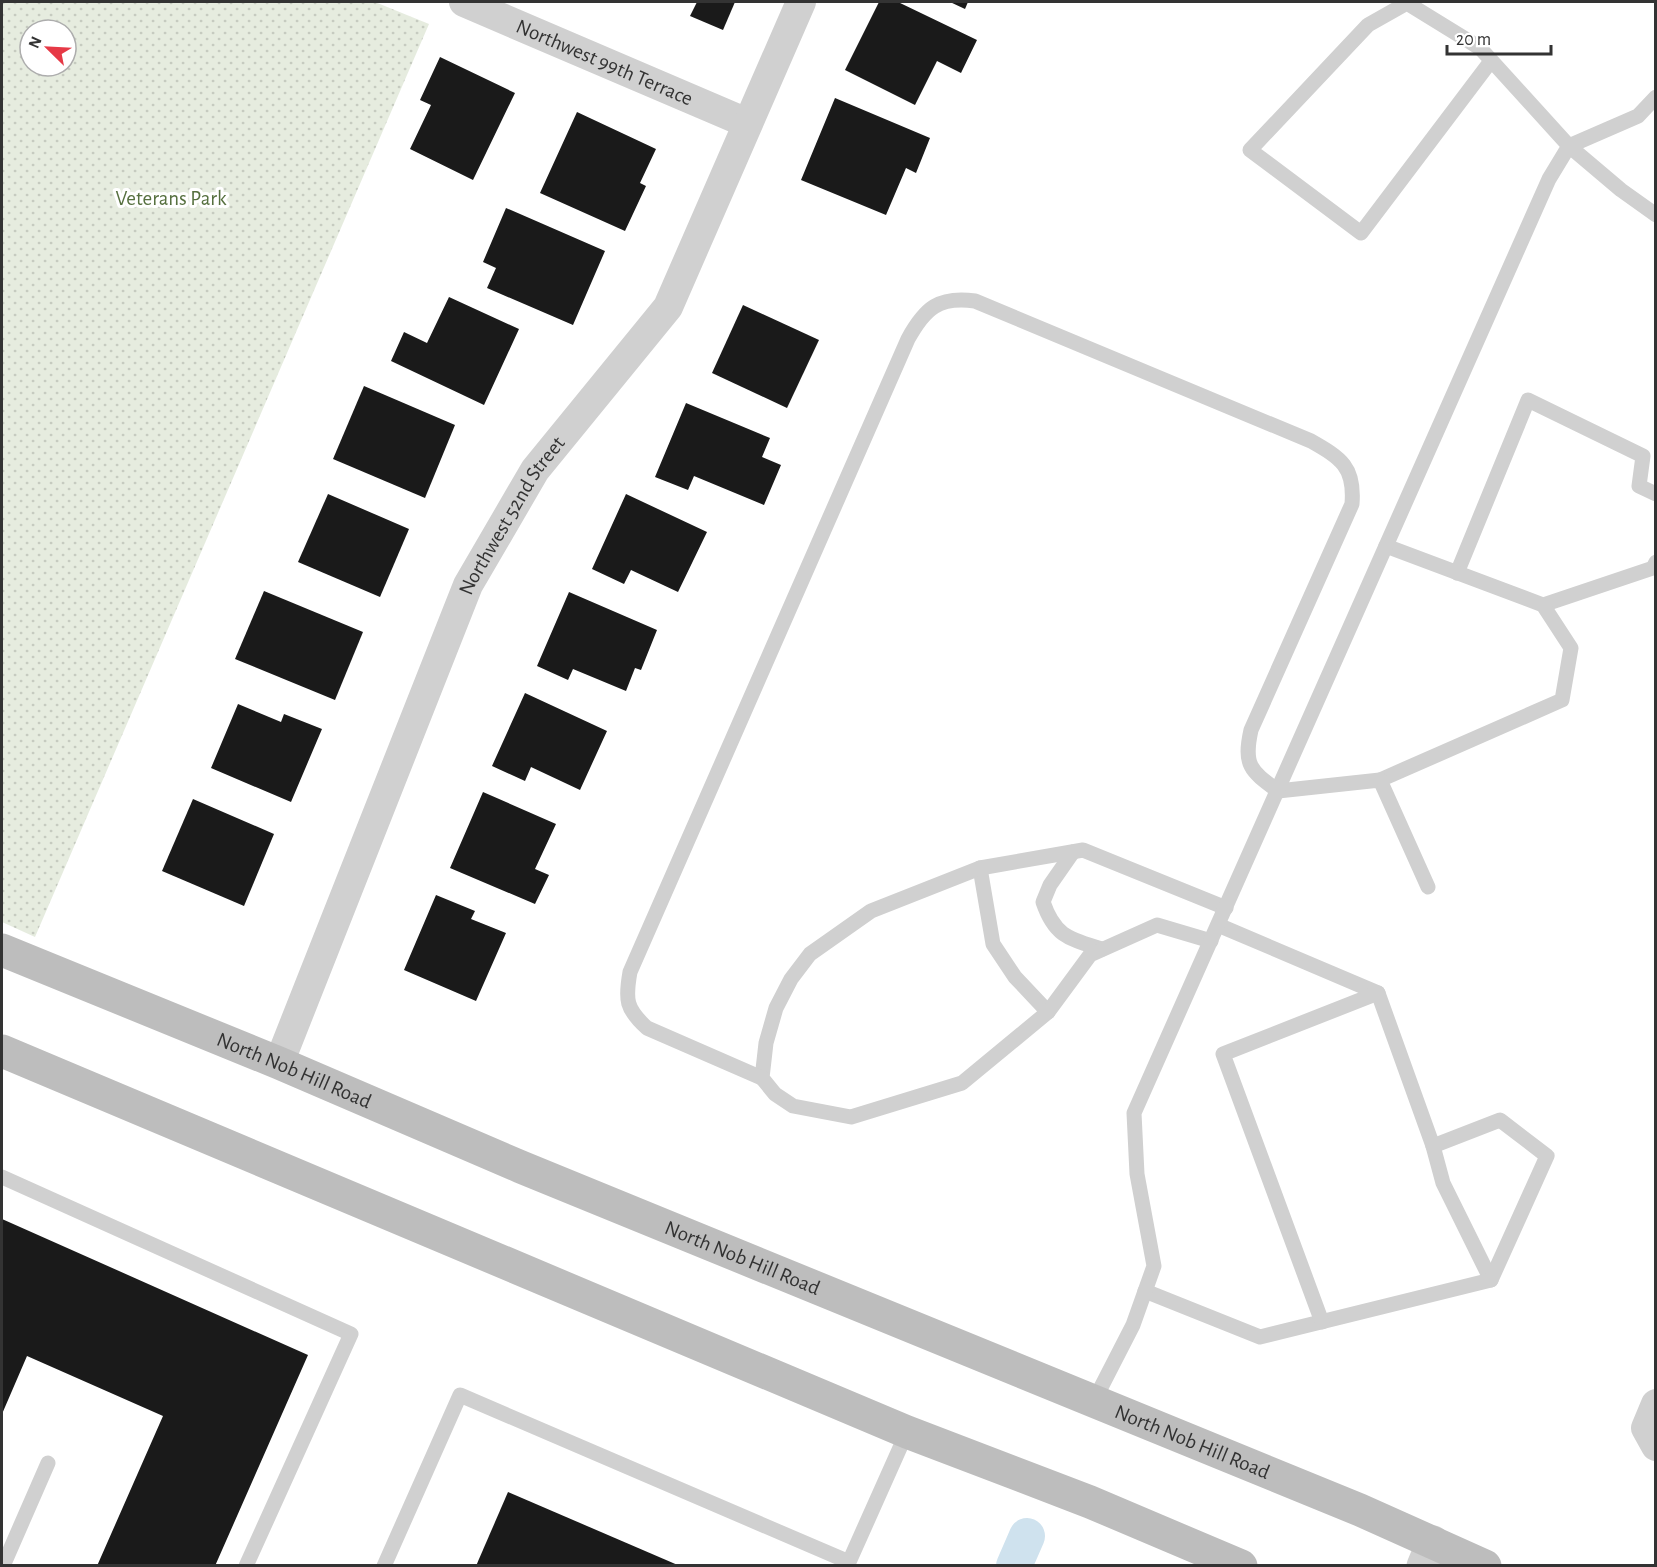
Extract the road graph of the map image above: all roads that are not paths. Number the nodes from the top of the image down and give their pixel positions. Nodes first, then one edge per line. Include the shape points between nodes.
1 (464, 2) edge
2 (801, 2) edge
3 (1406, 2) edge
4 (1491, 61) junction
5 (1656, 97) edge
6 (747, 123) junction
7 (1569, 146) junction
8 (1656, 215) edge
9 (1649, 452) edge
10 (1656, 494) edge
11 (1386, 546) junction
12 (1656, 561) edge
13 (1457, 573) junction
14 (1543, 606) junction
15 (1380, 780) junction
16 (1278, 791) junction
17 (1073, 852) junction
18 (980, 868) junction
19 (1428, 887) dead end
20 (1226, 908) junction
21 (1218, 925) junction
22 (1211, 941) junction
23 (1102, 949) junction
24 (2, 950) edge
25 (1378, 993) junction
26 (1048, 1012) junction
27 (2, 1051) edge
28 (279, 1063) junction
29 (762, 1078) junction
30 (1433, 1146) junction
31 (2, 1178) edge
32 (1491, 1280) junction
33 (1145, 1291) junction
34 (1322, 1322) junction
35 (1094, 1401) junction
36 (1656, 1404) edge
37 (907, 1432) junction
38 (1656, 1446) edge
39 (48, 1463) dead end
40 (1428, 1554) edge
41 (3, 1566) edge
42 (246, 1566) edge
43 (384, 1566) edge
44 (1241, 1566) edge
45 (1485, 1566) edge

1 - 6 street, Northwest 99th Terrace
2 - 6 street, Northwest 52nd Street
3 - 4 lane via 1479,48
3 - 4 lane via 1368,25 1250,150 1361,233
4 - 7 lane
5 - 7 lane via 1638,116
6 - 28 street, Northwest 52nd Street via 668,307 535,470 468,585
7 - 8 lane
7 - 11 lane via 1549,180
9 - 10 lane via 1639,486
9 - 13 lane via 1528,400
11 - 13 lane
11 - 16 lane
12 - 14 lane via 1653,568
13 - 14 lane
14 - 15 lane via 1571,648 1562,700
15 - 16 lane
15 - 19 lane
16 - 20 lane
16 - 29 lane via 1253,772 1247,748 1251,730 1352,504 1350,474 1343,462 1311,441 975,301 953,298 933,307 919,320 908,339 630,972 627,1000 632,1015 647,1028
17 - 18 lane
17 - 20 lane via 1083,850
17 - 23 lane via 1043,902 1049,921 1061,934
18 - 26 lane via 993,944 1015,977
18 - 29 lane via 871,911 810,954 776,1008
20 - 21 lane
21 - 22 lane
21 - 25 lane
22 - 23 lane via 1157,925
22 - 33 lane via 1134,1113 1137,1174 1154,1266
23 - 26 lane via 1090,955
24 - 28 main road, North Nob Hill Road
25 - 30 lane
25 - 34 lane via 1224,1054
26 - 29 lane via 962,1083 851,1117 793,1106 775,1094
27 - 37 main road
28 - 35 main road, North Nob Hill Road via 521,1167
30 - 32 lane via 1443,1183
30 - 32 lane via 1500,1120 1546,1156
31 - 42 lane via 351,1334
32 - 34 lane
33 - 34 lane via 1260,1337
33 - 35 lane via 1133,1325
35 - 40 main road, North Nob Hill Road
36 - 38 street via 1646,1428
37 - 43 lane via 849,1562 460,1395
37 - 44 main road via 1090,1502
39 - 41 lane
40 - 45 main road, North Nob Hill Road

